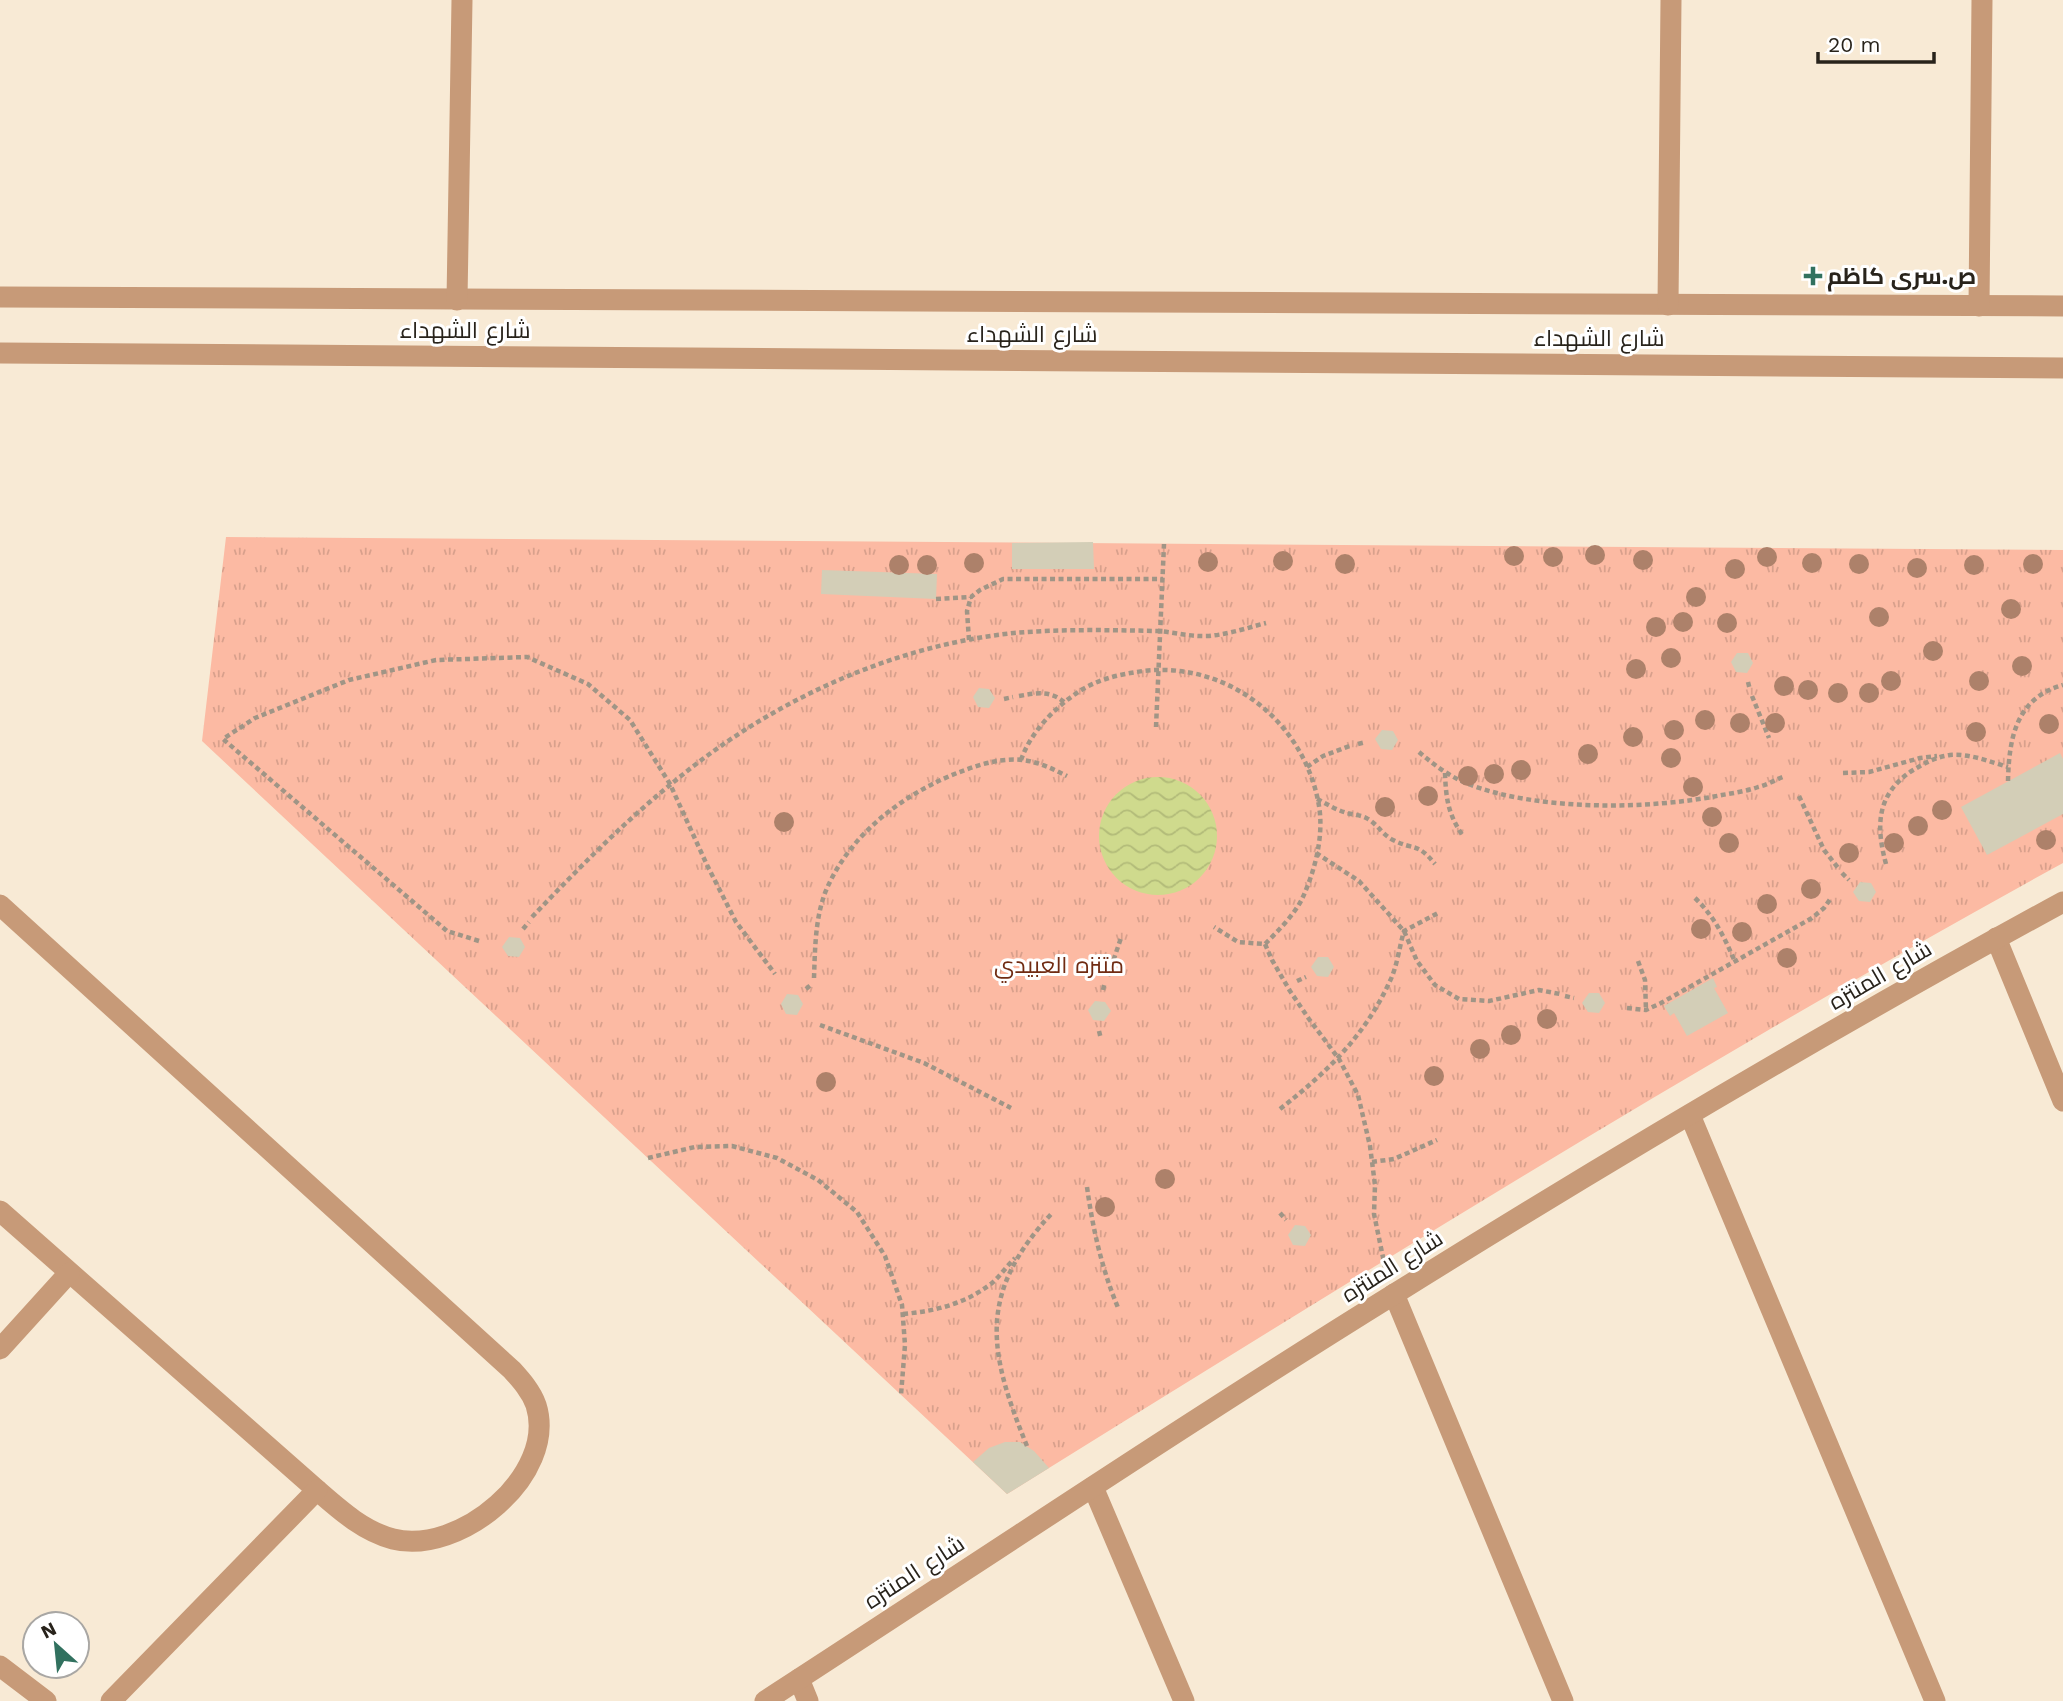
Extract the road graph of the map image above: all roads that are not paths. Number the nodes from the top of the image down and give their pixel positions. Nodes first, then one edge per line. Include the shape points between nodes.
1 (462, 0) edge
2 (1671, 0) edge
3 (1982, 0) edge
4 (0, 297) edge
5 (457, 300) junction
6 (1668, 305) junction
7 (1979, 306) junction
8 (2063, 306) edge
9 (0, 353) edge
10 (2063, 368) edge
11 (2063, 902) edge
12 (0, 905) edge
13 (1996, 938) junction
14 (2063, 1101) edge
15 (1690, 1115) junction
16 (0, 1212) edge
17 (69, 1273) junction
18 (1394, 1294) junction
19 (0, 1349) edge
20 (1093, 1487) junction
21 (317, 1490) junction
22 (0, 1666) edge
23 (799, 1679) junction
24 (46, 1701) edge
25 (111, 1701) edge
26 (765, 1701) edge
27 (808, 1701) edge
28 (1184, 1701) edge
29 (1563, 1701) edge
30 (1935, 1701) edge

1 - 5 street
2 - 6 street
3 - 7 street
4 - 5 street
5 - 6 street
6 - 7 street
7 - 8 street
9 - 10 street, شارع الشهداء
11 - 13 street, شارع المنتزه
12 - 21 street via 512,1370 536,1404 538,1438 522,1476 485,1516 459,1531 425,1541 395,1540 371,1531
13 - 14 street
13 - 15 street, شارع المنتزه
15 - 18 street, شارع المنتزه
15 - 30 street
16 - 17 street
17 - 19 street
17 - 21 street
18 - 20 street, شارع المنتزه
18 - 29 street
20 - 23 street, شارع المنتزه
20 - 28 street
21 - 25 street
22 - 24 street
23 - 26 street, شارع المنتزه
23 - 27 street

